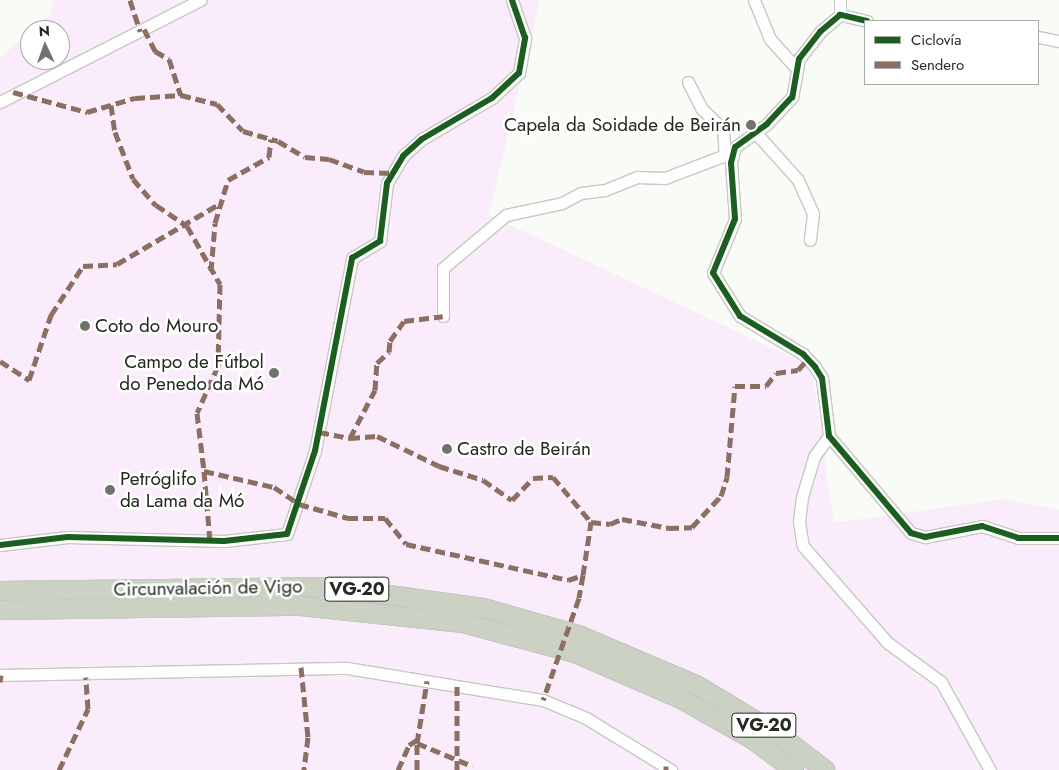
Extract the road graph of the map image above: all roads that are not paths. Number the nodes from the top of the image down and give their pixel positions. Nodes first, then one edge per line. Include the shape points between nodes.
1 (200, 0) edge
2 (512, 0) edge
3 (754, 0) edge
4 (840, 0) edge
5 (840, 15) junction
6 (864, 20) edge
7 (1039, 37) edge
8 (1059, 41) edge
9 (797, 69) junction
10 (688, 82) dead end
11 (1, 99) edge
12 (755, 132) junction
13 (729, 154) junction
14 (810, 240) dead end
15 (443, 316) dead end
16 (828, 436) junction
17 (1059, 538) edge
18 (0, 545) edge
19 (0, 591) edge
20 (0, 610) edge
21 (0, 675) edge
22 (671, 770) edge
23 (794, 770) edge
24 (825, 770) edge
25 (990, 770) edge

1 - 11 street
2 - 18 street via 525,38 518,73 492,98 422,139 404,156 387,183 380,241 352,258 319,432 287,534 224,541 68,537
3 - 9 street via 770,39
4 - 5 street
5 - 6 street
5 - 9 street via 820,32
7 - 8 street
9 - 12 street via 792,97
10 - 13 street via 702,110 722,129
12 - 13 street
12 - 14 street via 798,180 813,214
13 - 15 street via 665,178 636,177 606,190 581,193 562,203 506,215 443,268
13 - 16 street via 735,219 713,273 740,316 803,354 815,367 822,378
16 - 17 street via 905,528 918,537 982,526 1018,538
16 - 25 street via 814,457 802,497 799,535 803,546 888,643 941,682
19 - 24 highway, Circunvalación de Vigo / VG-20 via 332,587 483,608 581,636 698,686 781,736
20 - 23 highway, Circunvalación de Vigo / VG-20 via 301,606 463,623 575,654 679,698 752,739
21 - 22 street via 347,668 544,700 586,718

